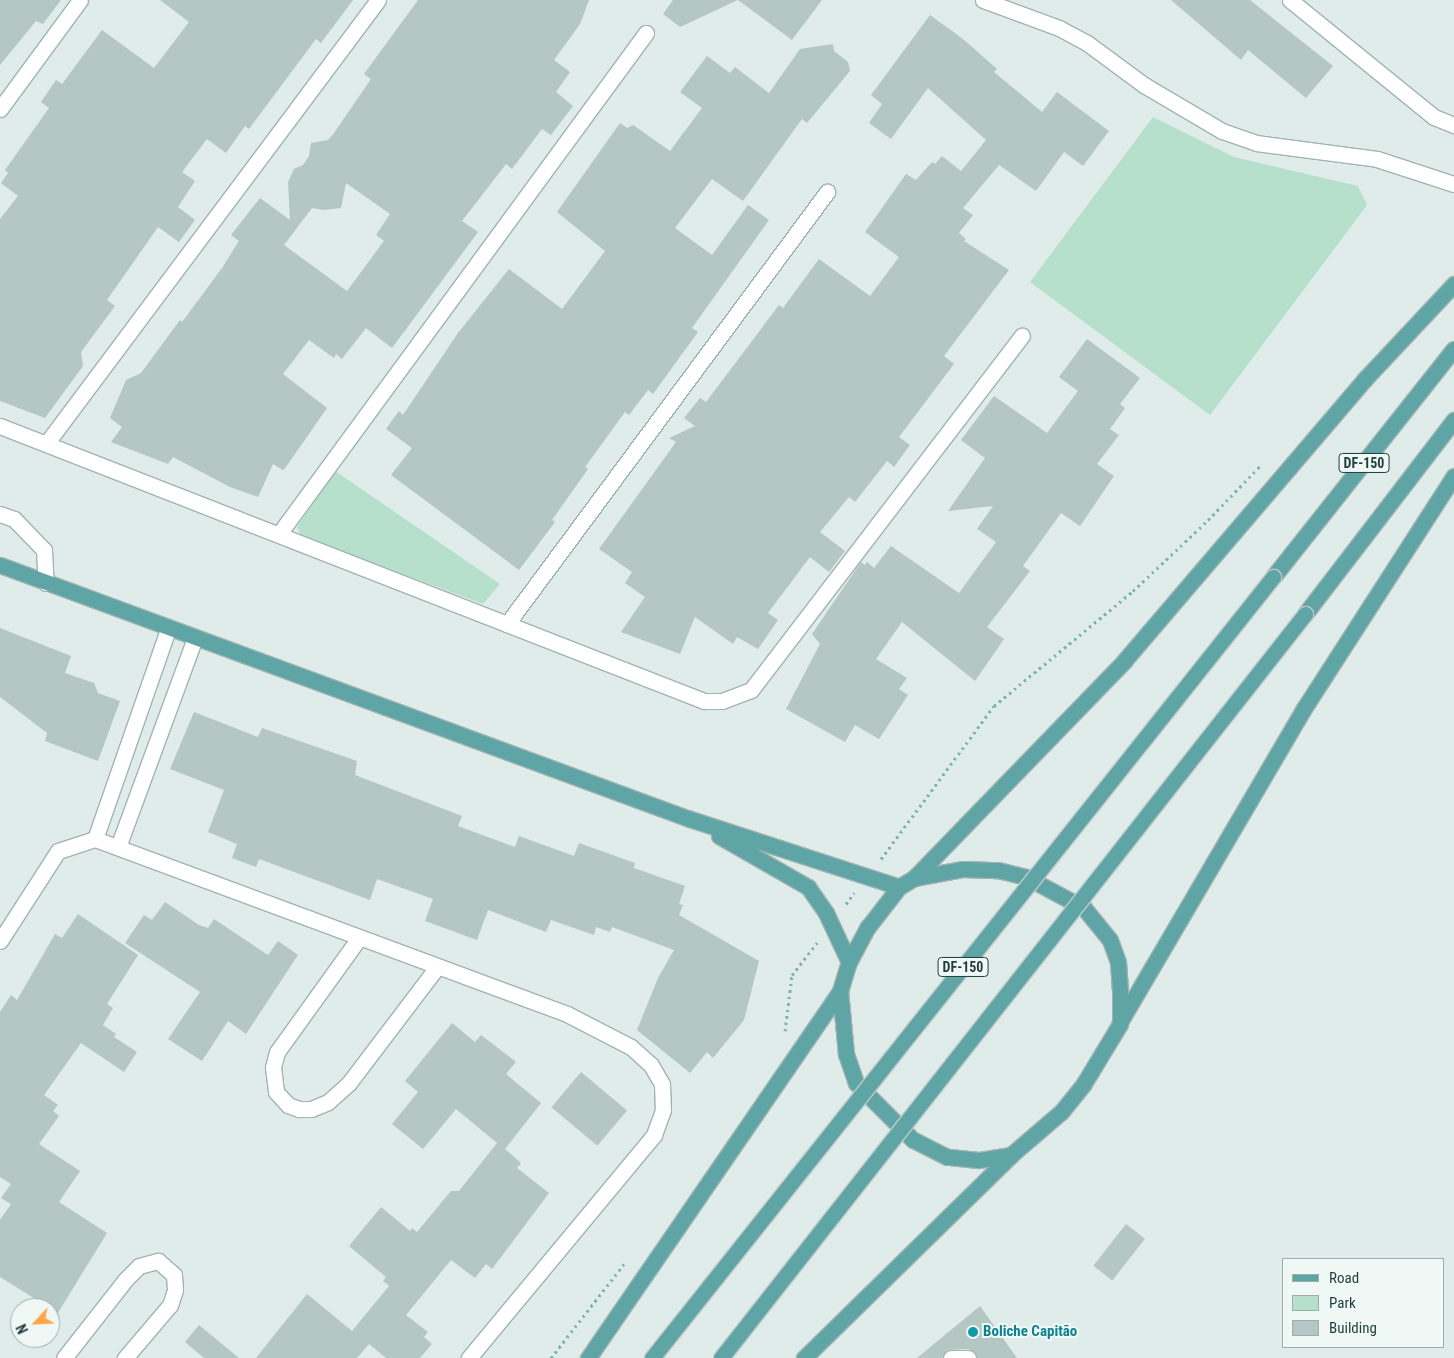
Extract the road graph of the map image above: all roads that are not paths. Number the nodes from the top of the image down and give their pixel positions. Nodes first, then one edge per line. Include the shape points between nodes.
1 (80, 0) edge
2 (378, 0) edge
3 (984, 0) edge
4 (1290, 0) edge
5 (646, 33) dead end
6 (0, 109) edge
7 (1454, 125) edge
8 (1454, 184) edge
9 (827, 192) dead end
10 (1454, 284) edge
11 (1022, 336) dead end
12 (1454, 349) edge
13 (1454, 420) edge
14 (0, 426) edge
15 (46, 444) junction
16 (1454, 476) edge
17 (0, 514) edge
18 (279, 534) junction
19 (0, 565) edge
20 (46, 582) junction
21 (507, 624) junction
22 (168, 629) junction
23 (195, 638) junction
24 (687, 818) junction
25 (95, 839) junction
26 (118, 847) junction
27 (914, 878) junction
28 (899, 887) junction
29 (359, 938) junction
30 (0, 941) edge
31 (848, 962) junction
32 (437, 967) junction
33 (840, 991) junction
34 (1120, 1024) junction
35 (1011, 1155) junction
36 (64, 1358) edge
37 (125, 1358) edge
38 (469, 1358) edge
39 (588, 1358) edge
40 (652, 1358) edge
41 (721, 1358) edge
42 (804, 1358) edge
43 (951, 1358) edge
44 (968, 1358) edge

1 - 6 street
2 - 15 street
3 - 8 street via 1059,28 1087,43 1144,85 1222,131 1256,143 1377,159
4 - 7 street via 1434,117
5 - 18 street
9 - 21 street
10 - 27 main road via 1365,379 1125,660
11 - 21 street via 750,690 736,698 704,701
12 - 40 main road, DF-150, bridge
13 - 41 main road, DF-150, bridge
14 - 15 street
15 - 18 street
16 - 34 main road via 1303,710
17 - 20 street via 14,519 44,550
18 - 21 street
19 - 20 main road
20 - 22 main road
22 - 23 main road
22 - 25 street
23 - 24 main road via 396,708
23 - 26 street
24 - 28 main road
24 - 31 main road via 808,887 831,924
25 - 26 street
25 - 30 street via 58,851
26 - 29 street
27 - 28 main road
27 - 34 main road via 963,869 998,870 1026,877 1084,908 1110,940 1118,962
28 - 31 main road via 868,927
29 - 32 street
29 - 32 street via 278,1052 273,1067 276,1092 288,1105 298,1109 311,1109 328,1102 349,1083
31 - 33 main road
32 - 38 street via 567,1014 605,1033 638,1053 651,1065 662,1084 663,1110 654,1135
33 - 35 main road via 846,1054 856,1083 913,1140 947,1157 978,1160
33 - 39 main road
34 - 35 main road via 1083,1085 1042,1130
35 - 42 main road
36 - 37 street via 132,1273 139,1266 158,1262 174,1275 175,1290 170,1306
43 - 44 street

